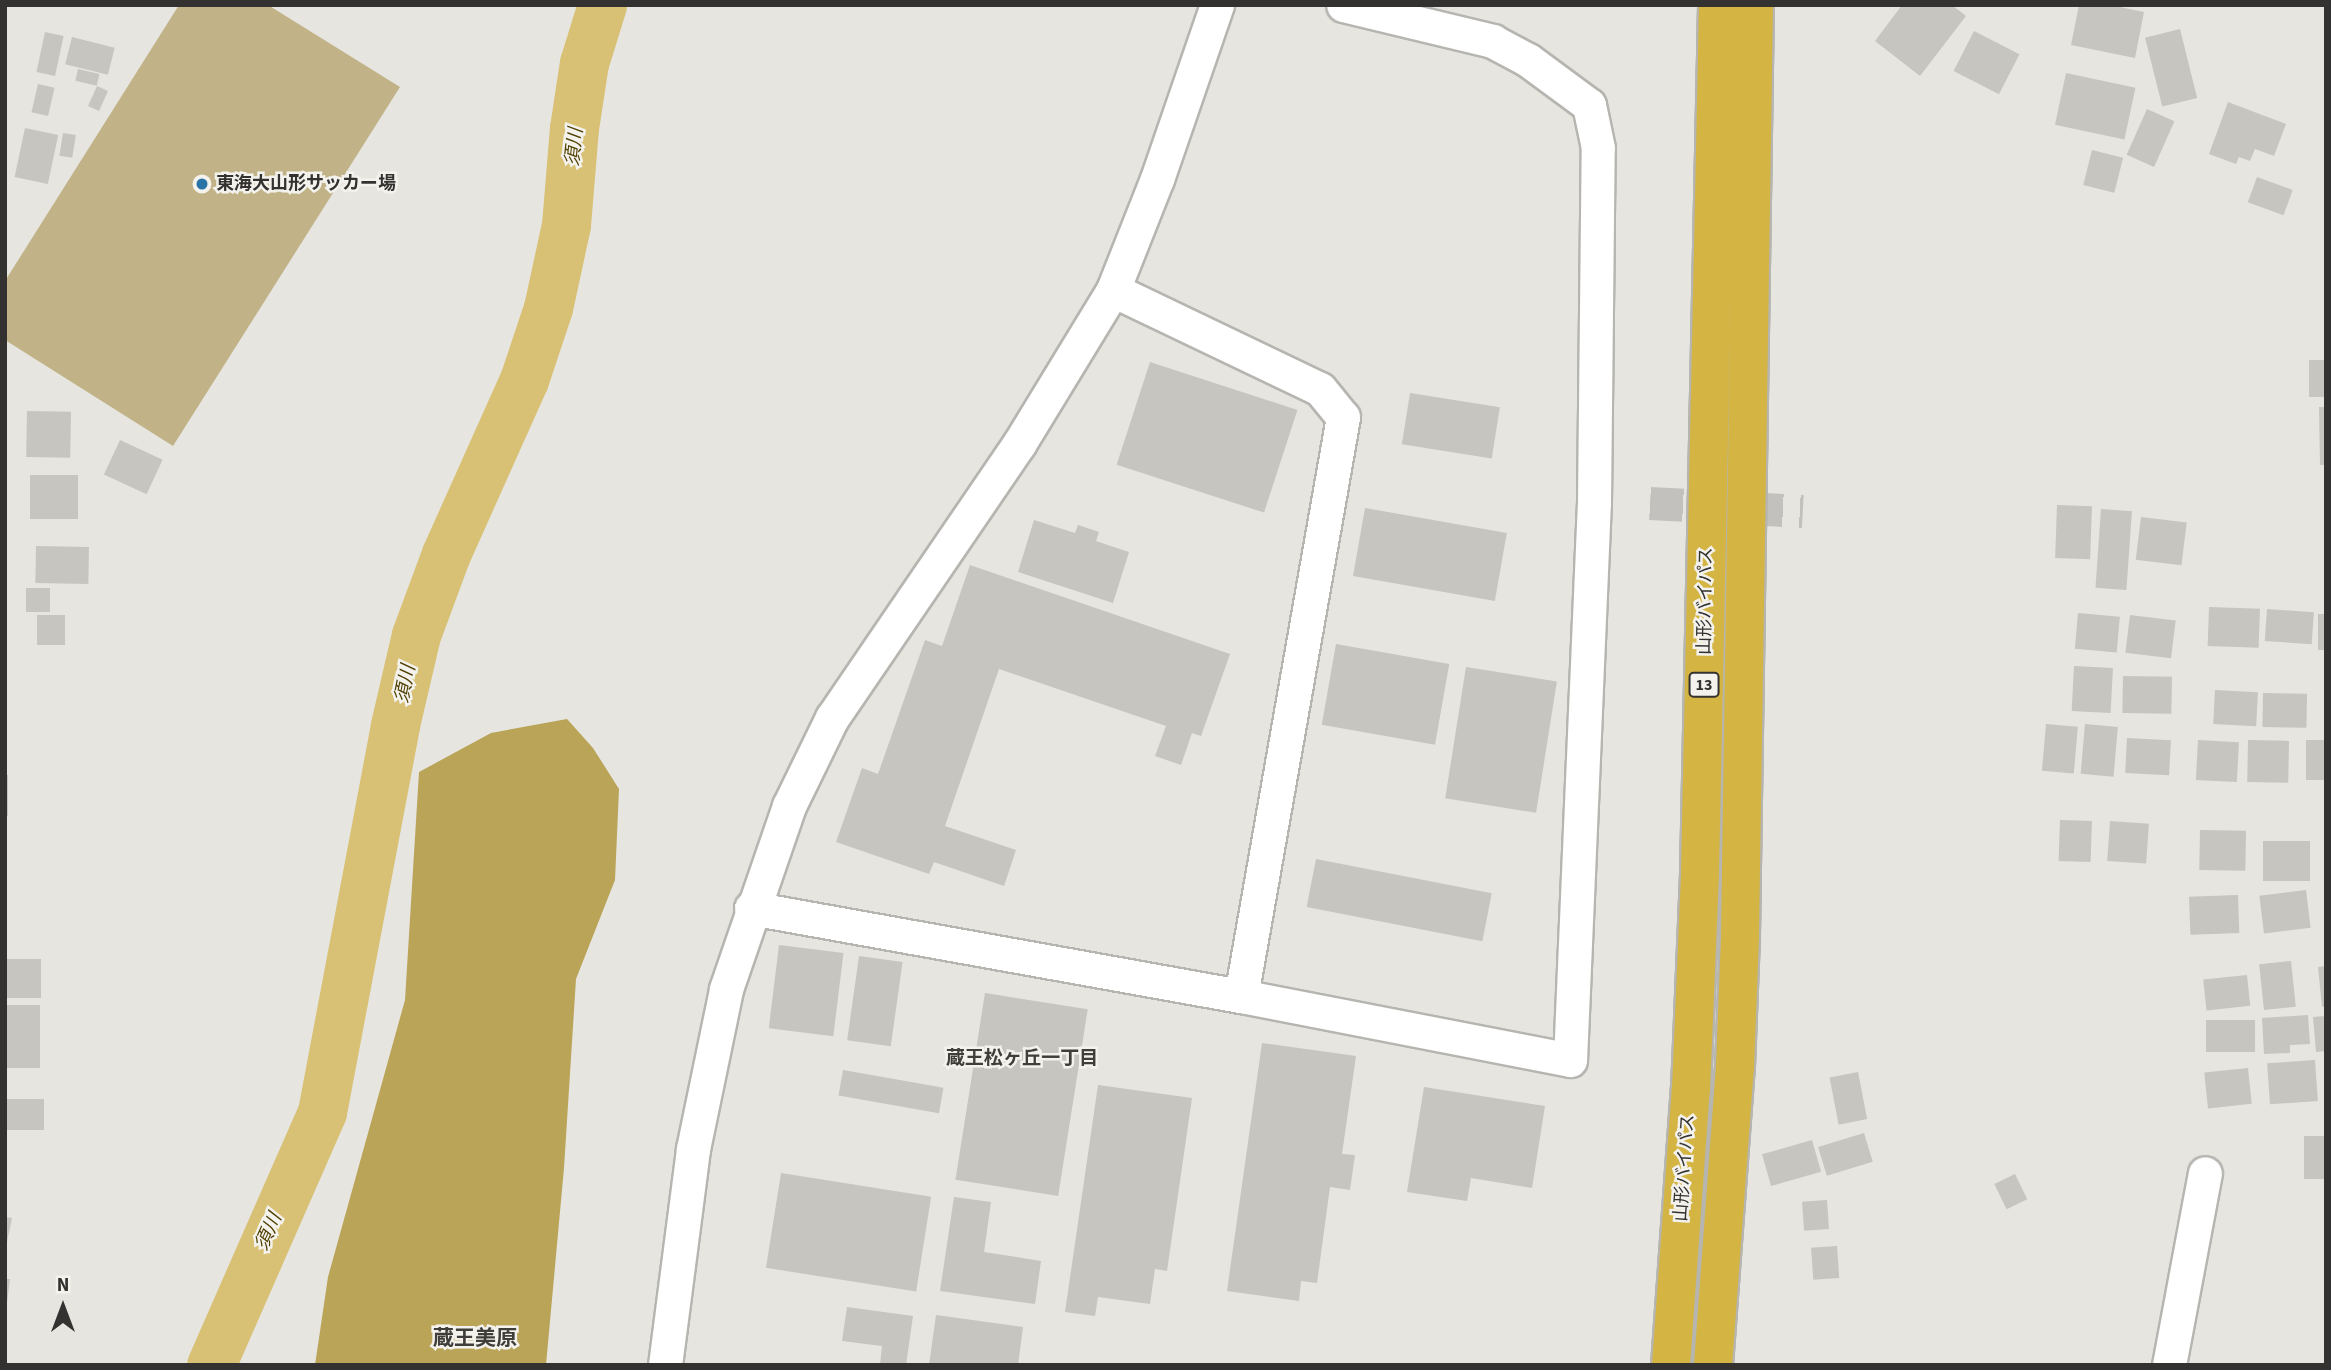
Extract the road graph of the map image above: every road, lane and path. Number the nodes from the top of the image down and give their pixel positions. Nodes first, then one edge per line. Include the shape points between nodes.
1 (1217, 5) edge
2 (1343, 5) edge
3 (1718, 5) edge
4 (1754, 5) edge
5 (1113, 289) junction
6 (751, 908) junction
7 (1241, 996) junction
8 (2205, 1173) dead end
9 (665, 1365) edge
10 (1671, 1365) edge
11 (1713, 1365) edge
12 (2169, 1365) edge

1 - 5 street
2 - 7 street via 1493,41 1528,60 1589,105 1598,148 1594,502 1570,1060
3 - 10 highway, 山形バイパス / 13 via 1700,873
4 - 11 highway, 13 via 1740,934
5 - 6 street via 1019,444 831,718 789,806
5 - 7 street via 1320,389 1343,417
6 - 7 street
6 - 9 street via 726,989 693,1149
8 - 12 street

